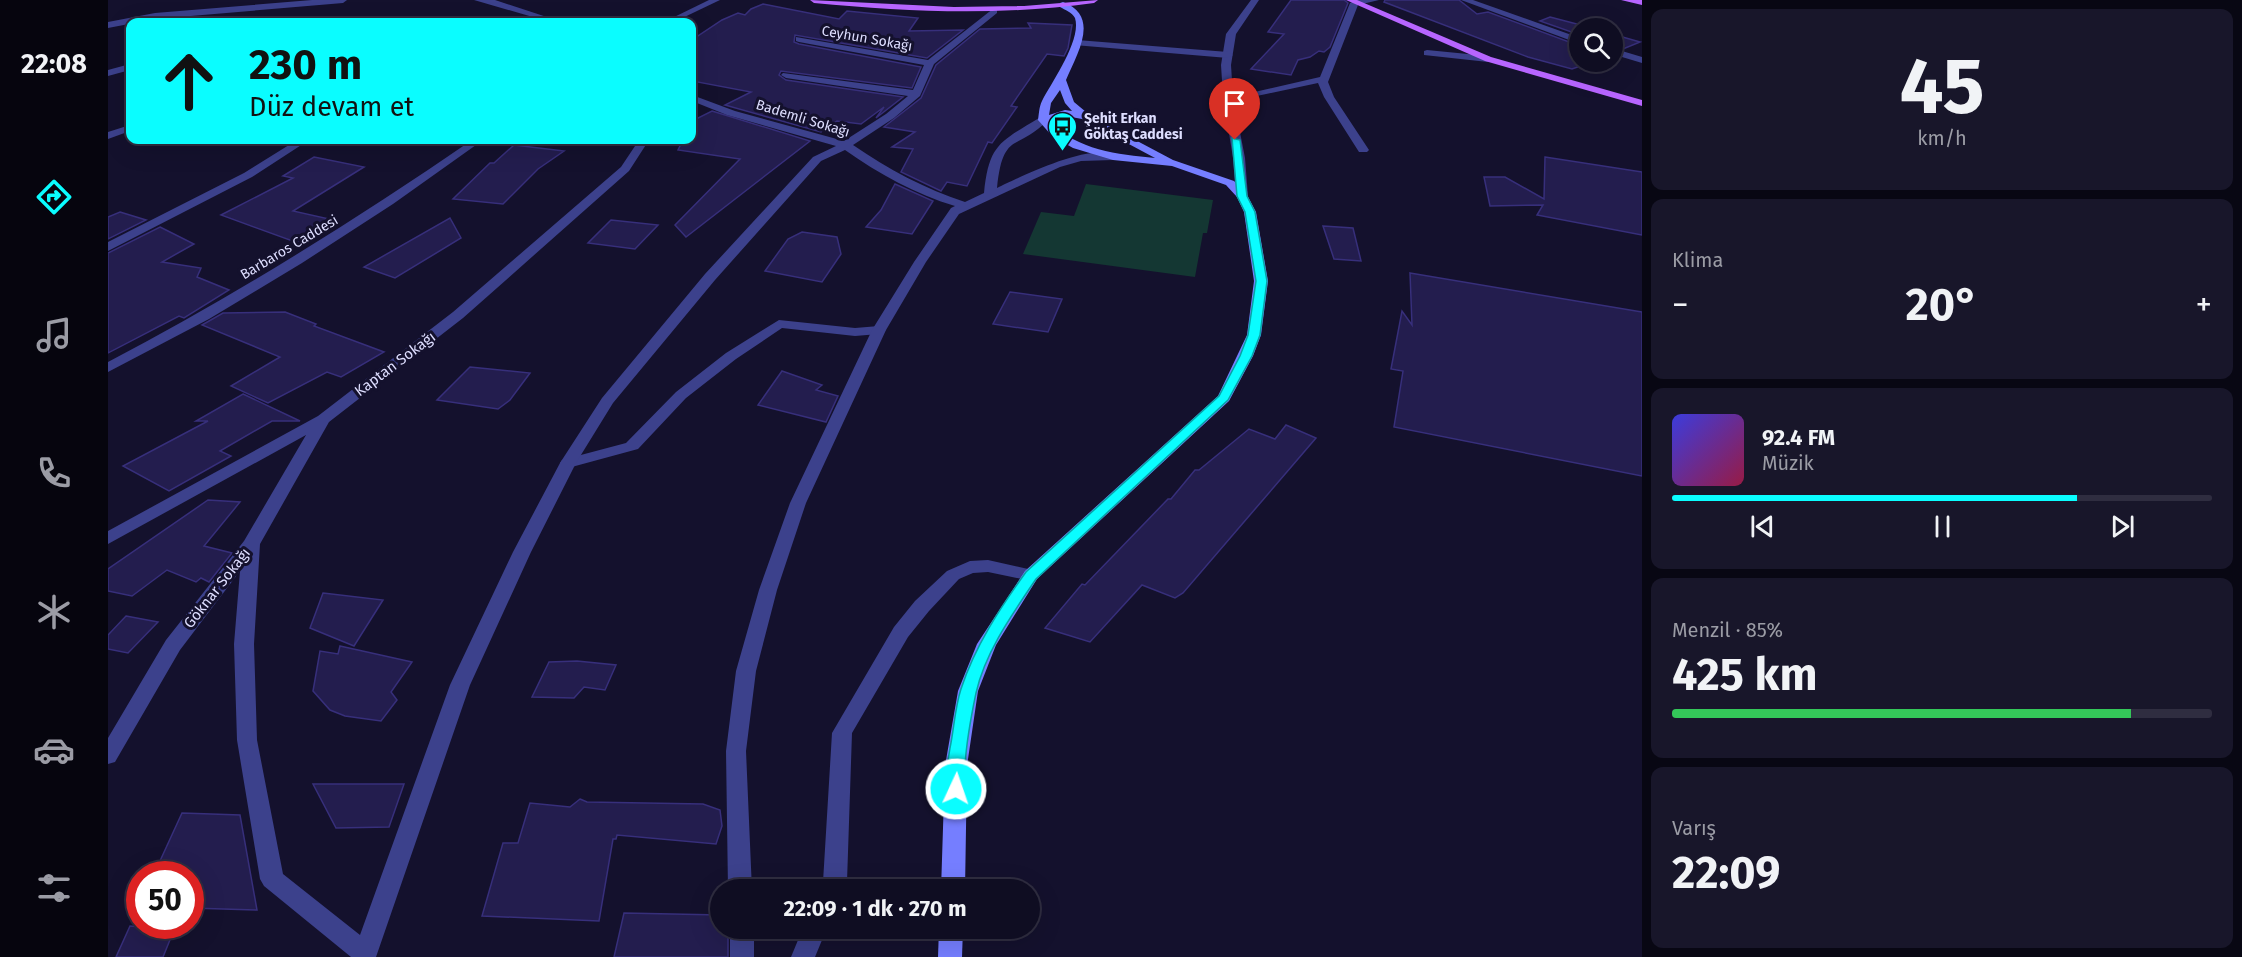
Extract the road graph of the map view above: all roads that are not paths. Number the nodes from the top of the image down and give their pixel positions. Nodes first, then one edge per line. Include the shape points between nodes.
1 (343, 0) edge
2 (478, 0) edge
3 (716, 0) edge
4 (814, 0) edge
5 (1094, 0) edge
6 (1255, 0) edge
7 (1375, 0) edge
8 (1466, 0) edge
9 (1624, 0) edge
10 (1352, 1) edge
11 (1642, 2) edge
12 (875, 3) edge
13 (1063, 5) junction
14 (994, 11) junction
15 (145, 18) edge
16 (545, 18) edge
17 (677, 18) edge
18 (126, 22) edge
19 (108, 25) edge
20 (1569, 37) edge
21 (799, 39) dead end
22 (1077, 43) junction
23 (1427, 53) dead end
24 (1623, 54) edge
25 (1228, 55) junction
26 (1488, 59) junction
27 (1642, 60) edge
28 (930, 63) junction
29 (126, 68) edge
30 (108, 73) edge
31 (786, 75) dead end
32 (1324, 79) junction
33 (1061, 80) junction
34 (916, 94) junction
35 (696, 99) edge
36 (1228, 101) junction
37 (1642, 103) edge
38 (1086, 117) junction
39 (1043, 120) junction
40 (126, 129) edge
41 (108, 136) edge
42 (1137, 143) junction
43 (298, 144) edge
44 (472, 144) edge
45 (642, 144) edge
46 (846, 145) junction
47 (1363, 150) dead end
48 (1113, 157) junction
49 (1174, 163) junction
50 (990, 193) junction
51 (1242, 196) junction
52 (966, 206) junction
53 (108, 247) edge
54 (879, 330) junction
55 (108, 368) edge
56 (323, 418) junction
57 (568, 463) junction
58 (108, 538) edge
59 (251, 544) junction
60 (1031, 575) junction
61 (108, 756) edge
62 (740, 879) edge
63 (834, 879) edge
64 (953, 879) edge
65 (742, 939) edge
66 (810, 939) edge
67 (951, 939) edge
68 (365, 956) edge
69 (742, 957) edge
70 (803, 957) edge
71 (950, 957) edge

1 - 15 street
2 - 16 street
3 - 17 street
4 - 12 main road
5 - 13 main road
6 - 25 street via 1232,34
7 - 10 street
8 - 20 street
9 - 11 main road
10 - 26 main road
10 - 32 street
12 - 14 main road
13 - 14 main road
13 - 22 main road via 1080,20
14 - 28 street
18 - 19 street
21 - 28 street, Ceyhun Sokağı
22 - 25 street
22 - 33 main road
23 - 26 street
24 - 27 street
25 - 36 street
26 - 37 main road
28 - 34 street
29 - 30 street
31 - 34 street
32 - 36 street
32 - 47 street via 1329,98
33 - 38 main road via 1070,103
33 - 39 main road via 1046,103
34 - 46 street
35 - 46 street, Bademli Sokağı
36 - 51 street
38 - 39 main road via 1065,113
38 - 42 main road
39 - 48 main road via 1056,134 1077,146
39 - 50 street via 998,149
40 - 41 street
42 - 48 main road via 1139,148 1134,153
42 - 49 main road
43 - 53 street via 248,175
44 - 55 street, Barbaros Caddesi via 310,253
45 - 56 street, Kaptan Sokağı via 626,169 467,308
46 - 52 street, Bademli Sokağı via 876,166 934,196
46 - 57 street via 817,159 710,277 607,401
48 - 49 main road
48 - 50 street via 1080,158 1056,165
49 - 51 main road via 1230,183
50 - 52 street
51 - 60 main road via 1250,212 1261,281 1254,335 1224,398
52 - 54 street via 955,211 945,223
54 - 57 street via 855,332 779,324 681,394 632,446
54 - 62 street via 798,503 746,671 736,751
56 - 58 street, Kaptan Sokağı
56 - 59 street, Göknar Sokağı
57 - 68 street via 460,686
59 - 61 street, Göknar Sokağı via 173,645
59 - 68 street via 244,644 247,740 272,879
60 - 63 street via 988,566 970,567 953,575 901,632 842,733
60 - 64 main road via 987,644 968,691 956,766
65 - 69 street
66 - 70 street
67 - 71 main road

